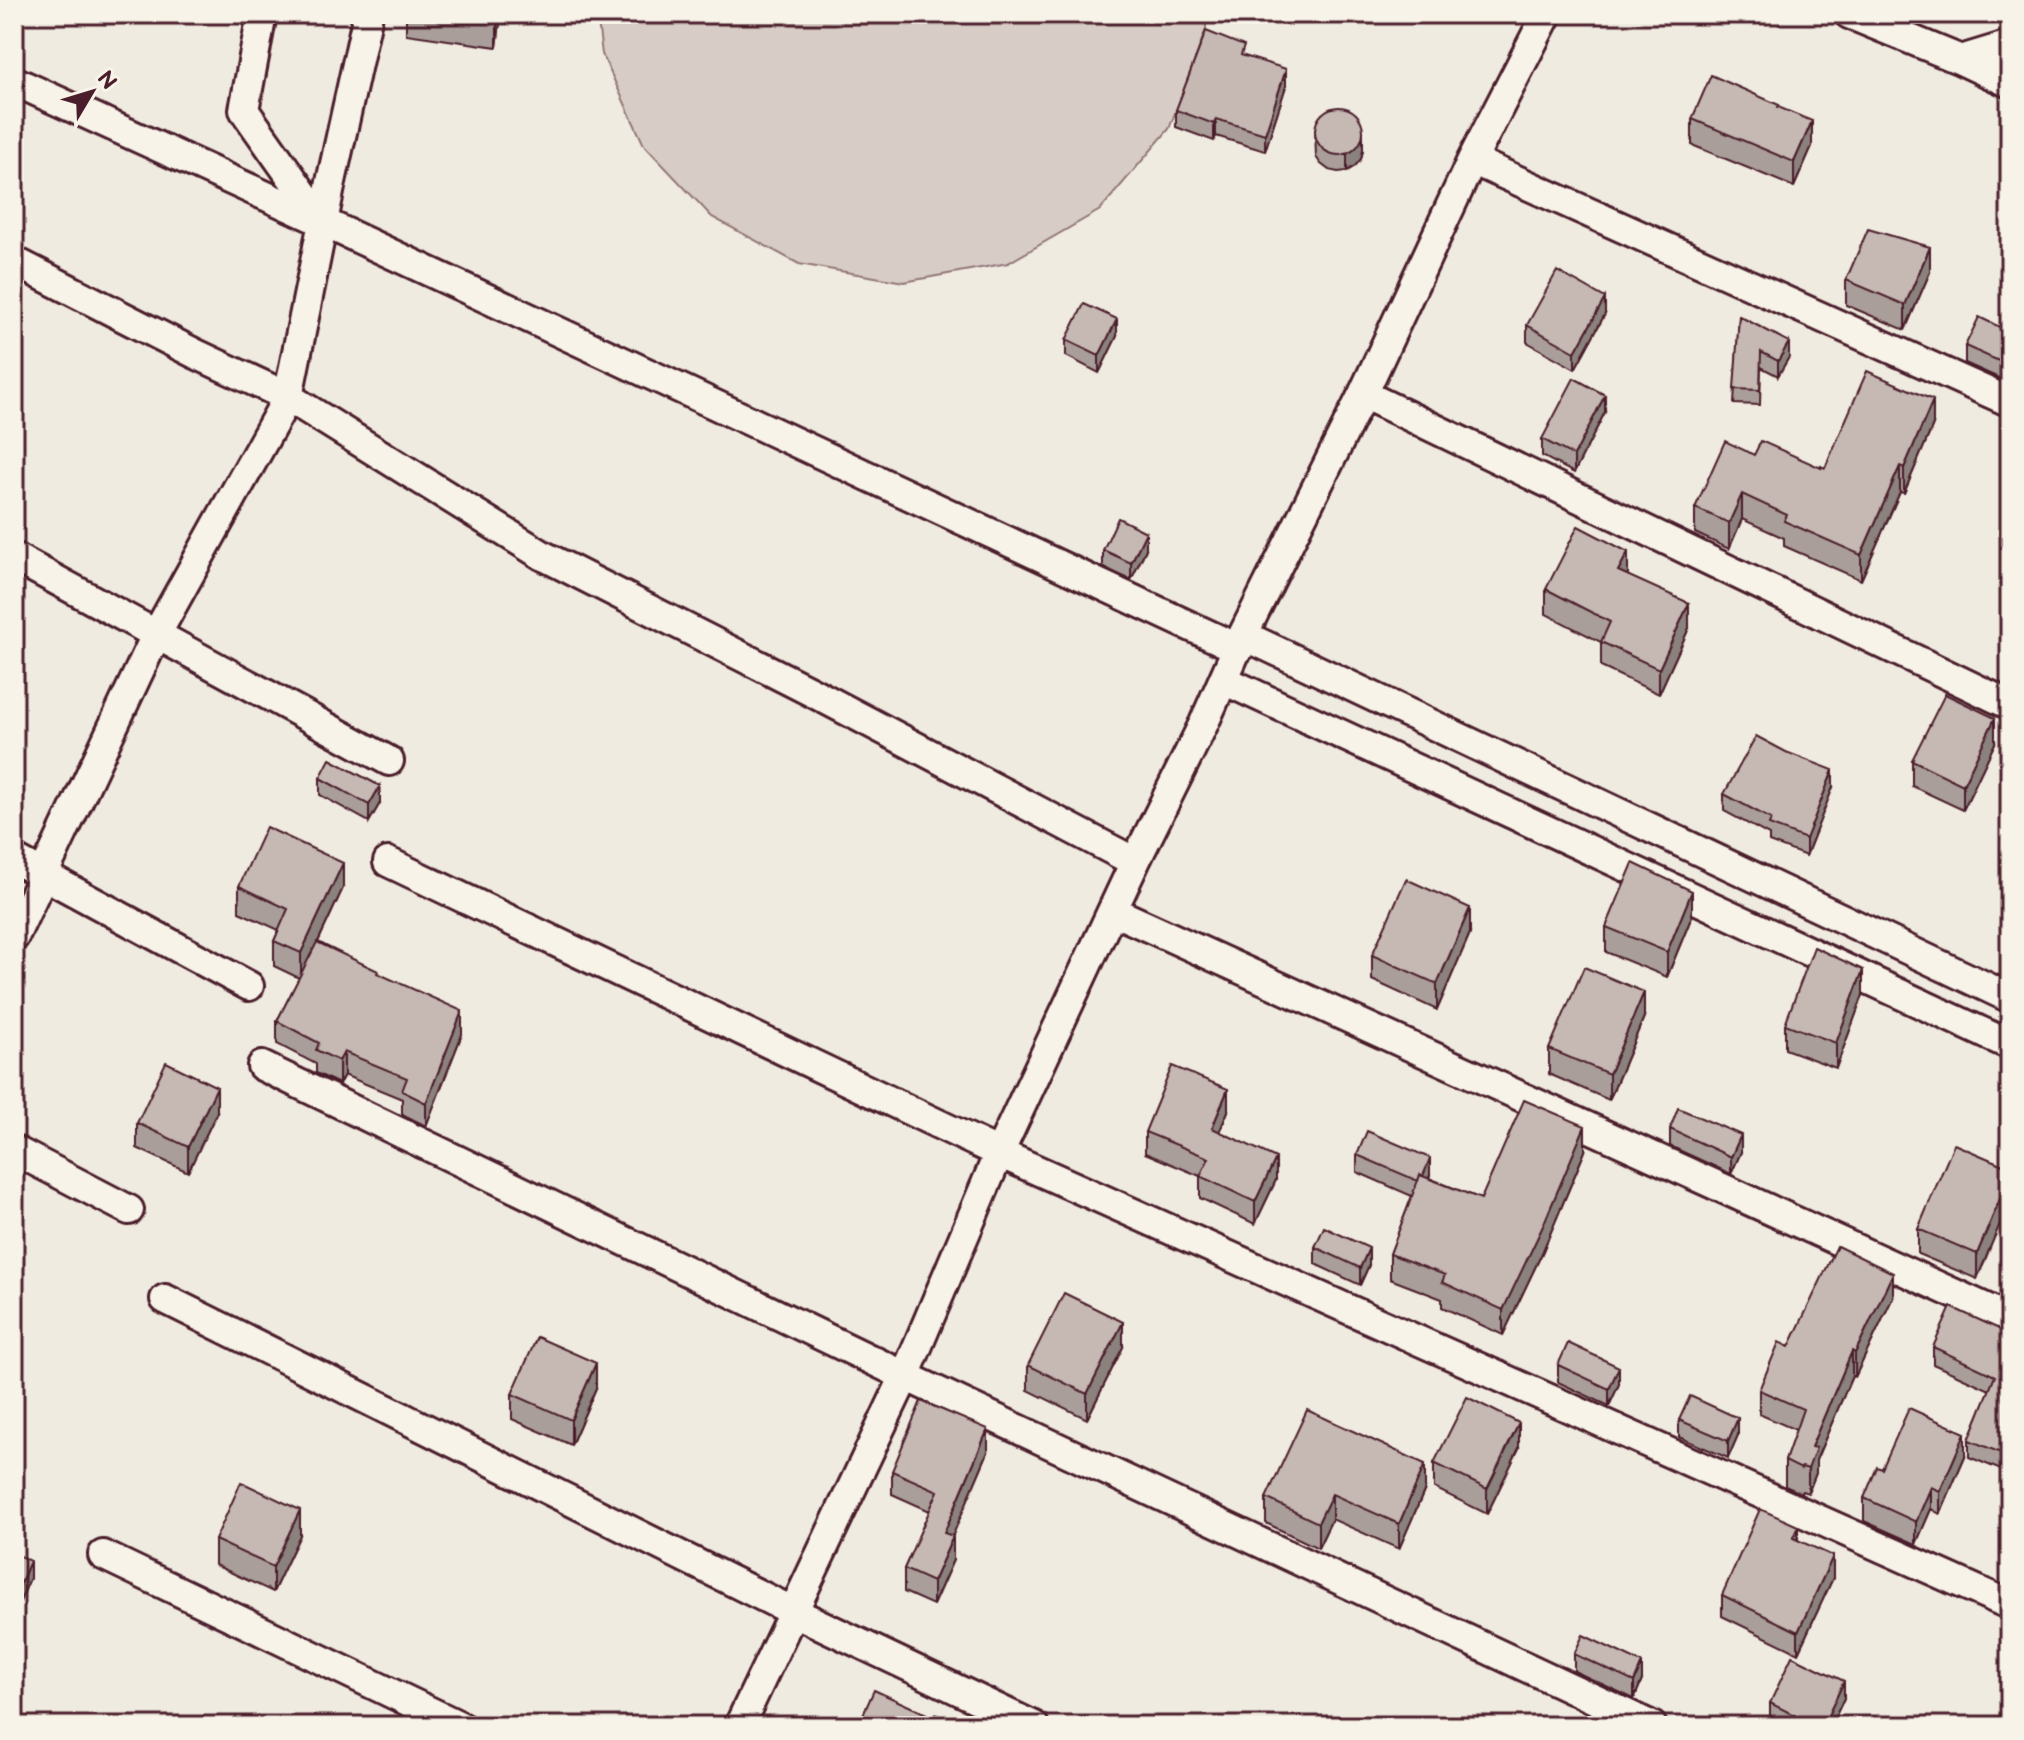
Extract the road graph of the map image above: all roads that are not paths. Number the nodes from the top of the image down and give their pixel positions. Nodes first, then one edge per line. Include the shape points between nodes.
1 (262, 14) edge
2 (368, 14) edge
3 (1547, 14) edge
4 (1849, 14) edge
5 (2010, 45) edge
6 (1961, 60) junction
7 (14, 81) edge
8 (2010, 83) edge
9 (1472, 160) junction
10 (323, 222) junction
11 (14, 261) edge
12 (1363, 394) junction
13 (288, 397) junction
14 (2010, 402) edge
15 (14, 557) edge
16 (157, 633) junction
17 (1241, 642) junction
18 (1224, 680) junction
19 (2010, 705) edge
20 (389, 761) dead end
21 (14, 859) edge
22 (388, 862) dead end
23 (1135, 862) junction
24 (44, 875) junction
25 (1113, 911) junction
26 (14, 937) edge
27 (249, 986) dead end
28 (2010, 998) edge
29 (2010, 1045) edge
30 (262, 1066) dead end
31 (14, 1150) edge
32 (999, 1153) junction
33 (129, 1210) dead end
34 (165, 1299) dead end
35 (2010, 1319) edge
36 (905, 1376) junction
37 (103, 1555) dead end
38 (2010, 1605) edge
39 (792, 1611) junction
40 (460, 1726) edge
41 (739, 1726) edge
42 (1034, 1726) edge
43 (1652, 1726) edge

1 - 10 street via 244,110
2 - 10 street
3 - 9 street
4 - 6 street
5 - 6 street
6 - 8 street
7 - 10 street
9 - 12 street
9 - 14 street
10 - 13 street
10 - 17 street
11 - 13 street
12 - 17 street
12 - 19 street
13 - 16 street
13 - 23 street via 542,555
15 - 16 street
16 - 20 street
16 - 24 street
17 - 18 street
17 - 28 street
18 - 23 street
18 - 29 street
21 - 24 street
22 - 32 street
23 - 25 street
24 - 26 street
24 - 27 street
25 - 32 street
25 - 35 street
30 - 36 street
31 - 33 street
32 - 36 street
32 - 38 street
34 - 39 street
36 - 39 street
36 - 43 street
37 - 40 street
39 - 41 street
39 - 42 street

